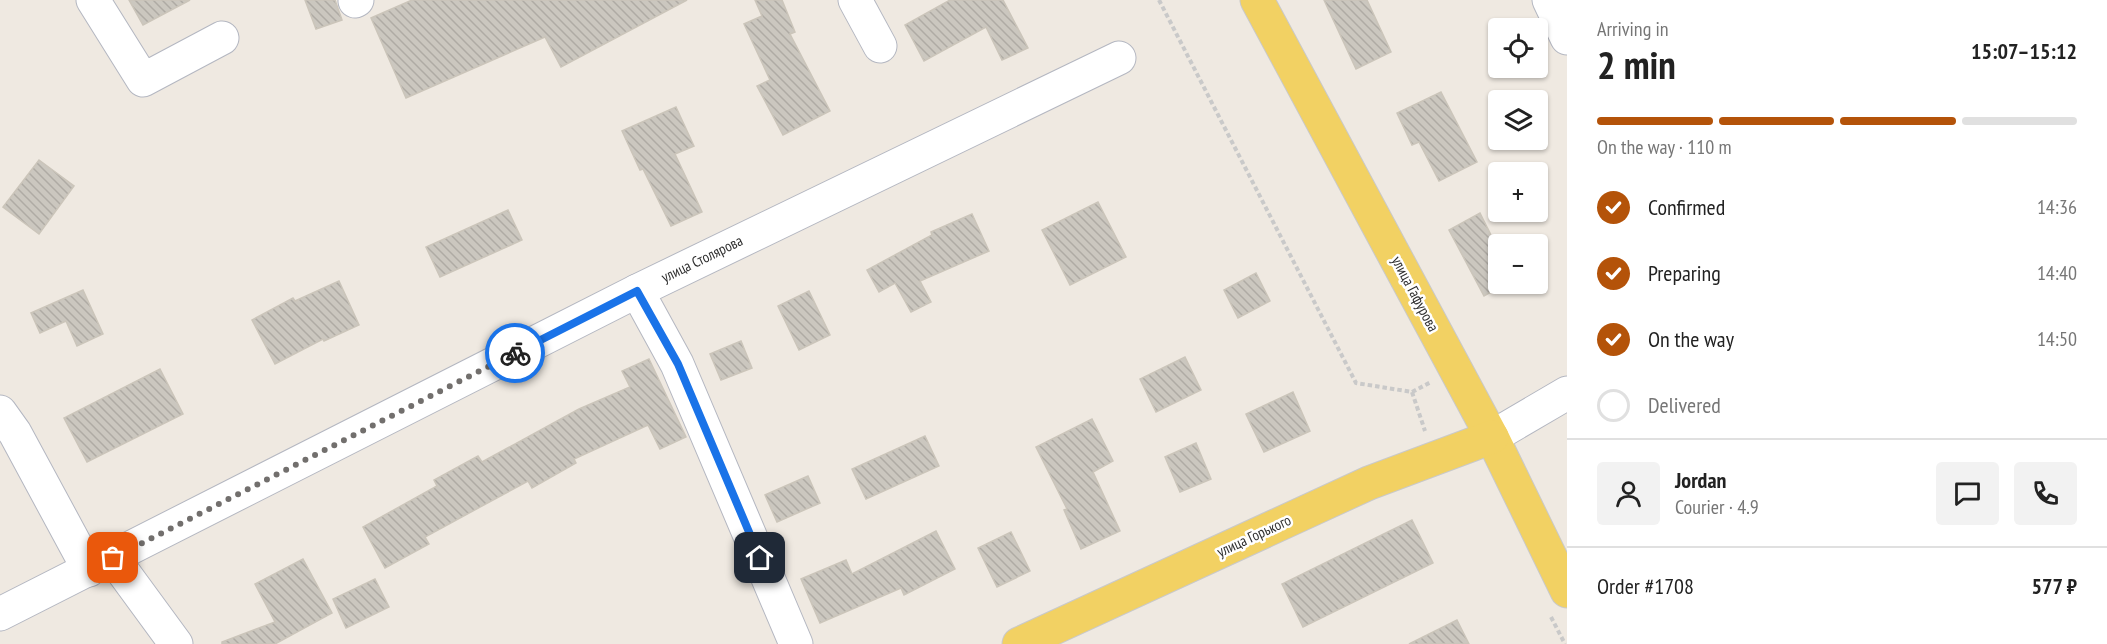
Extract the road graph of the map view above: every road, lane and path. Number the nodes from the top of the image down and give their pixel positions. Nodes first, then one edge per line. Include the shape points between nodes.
1 (93, 0) edge
2 (855, 0) edge
3 (1159, 0) edge
4 (1257, 0) edge
5 (1548, 0) edge
6 (222, 38) dead end
7 (1567, 38) edge
8 (880, 46) dead end
9 (1119, 58) dead end
10 (637, 291) junction
11 (1455, 369) junction
12 (1412, 392) junction
13 (1567, 393) edge
14 (0, 412) edge
15 (1492, 436) junction
16 (1435, 458) junction
17 (101, 564) junction
18 (1558, 602) edge
19 (0, 614) edge
20 (176, 644) edge
21 (796, 644) edge
22 (1019, 644) edge
23 (1565, 644) edge

1 - 6 street via 143,80
2 - 8 street
3 - 12 path via 1356,383
4 - 11 main road, улица Гафурова
5 - 7 street
9 - 10 street, улица Столярова
10 - 17 street, улица Столярова
10 - 21 street via 678,364
11 - 12 path
11 - 15 main road, улица Гафурова
12 - 16 path
13 - 15 street
14 - 17 street
15 - 16 main road, улица Горького
15 - 18 main road, улица Гафурова
16 - 22 main road, улица Горького via 1369,483
17 - 19 street, улица Столярова
17 - 20 street
18 - 23 path

